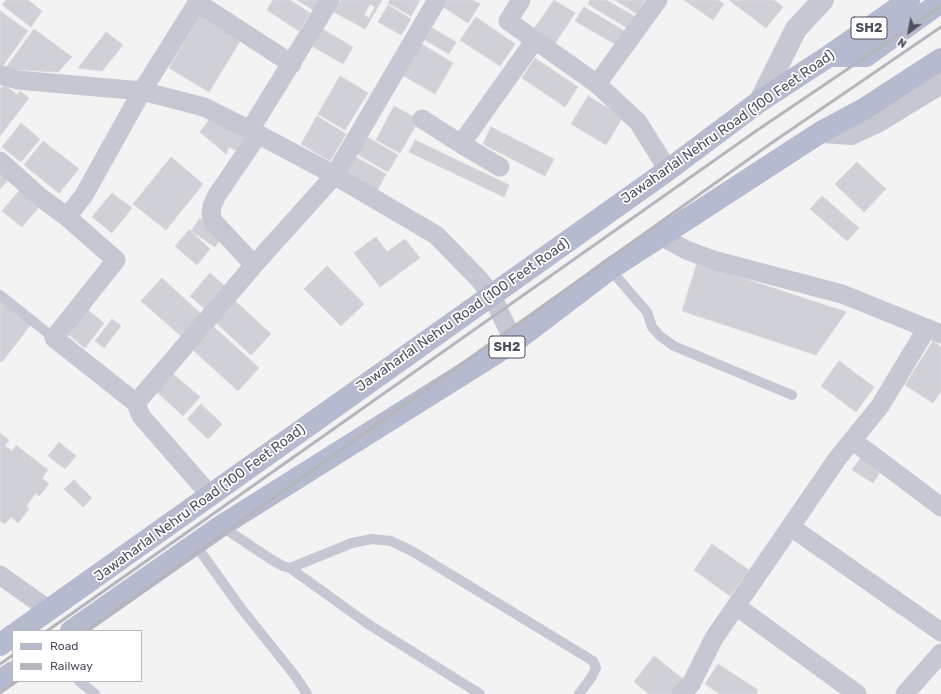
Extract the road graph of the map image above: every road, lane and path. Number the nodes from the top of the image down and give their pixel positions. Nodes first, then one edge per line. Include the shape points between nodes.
1 (330, 0) edge
2 (437, 0) edge
3 (521, 0) edge
4 (658, 0) edge
5 (823, 0) edge
6 (909, 0) edge
7 (199, 2) edge
8 (941, 2) edge
9 (535, 40) junction
10 (941, 44) edge
11 (829, 56) junction
12 (941, 60) edge
13 (292, 64) junction
14 (0, 75) edge
15 (941, 83) edge
16 (597, 84) junction
17 (142, 91) junction
18 (760, 101) junction
19 (864, 109) junction
20 (422, 119) dead end
21 (821, 132) junction
22 (254, 133) junction
23 (462, 144) junction
24 (0, 161) edge
25 (500, 168) dead end
26 (668, 170) junction
27 (334, 176) junction
28 (67, 217) junction
29 (661, 236) junction
30 (254, 265) junction
31 (610, 269) junction
32 (0, 294) edge
33 (491, 294) junction
34 (934, 331) edge
35 (54, 338) junction
36 (514, 342) junction
37 (792, 395) dead end
38 (136, 403) junction
39 (852, 440) junction
40 (210, 495) junction
41 (941, 507) edge
42 (221, 526) junction
43 (791, 527) junction
44 (195, 544) junction
45 (290, 568) junction
46 (0, 575) edge
47 (736, 606) junction
48 (49, 610) junction
49 (20, 630) edge
50 (72, 630) edge
51 (941, 632) edge
52 (12, 637) edge
53 (0, 645) edge
54 (941, 653) edge
55 (12, 673) edge
56 (0, 681) edge
57 (80, 682) edge
58 (95, 694) edge
59 (307, 694) edge
60 (480, 694) edge
61 (580, 694) edge
62 (681, 694) edge
63 (857, 694) edge
64 (905, 694) edge

1 - 13 street
2 - 27 street
3 - 9 street via 508,21
4 - 16 street
5 - 18 street via 796,29
6 - 11 main road, Jawaharlal Nehru Road (100 Feet Road) / SH2
7 - 13 street
7 - 17 street
8 - 11 main road via 866,56
9 - 16 street
9 - 23 street
10 - 19 main road via 889,78
11 - 18 main road, Jawaharlal Nehru Road (100 Feet Road) / SH2
12 - 19 main road, Jawaharlal Nehru Road (100 Feet Road) / SH2
13 - 22 street
14 - 17 street via 18,80
15 - 21 street via 877,122 851,134
16 - 26 street via 638,122
17 - 22 street via 204,108
17 - 28 street via 84,195
18 - 26 main road, Jawaharlal Nehru Road (100 Feet Road) / SH2
19 - 21 main road, Jawaharlal Nehru Road (100 Feet Road) / SH2
20 - 23 street
21 - 29 main road, Jawaharlal Nehru Road (100 Feet Road) / SH2
22 - 27 street
22 - 30 street via 217,195 211,214 213,221
23 - 25 street
24 - 28 street
26 - 33 main road, Jawaharlal Nehru Road (100 Feet Road) / SH2
27 - 30 street
27 - 33 street via 436,235
28 - 35 street via 116,260
29 - 31 main road, Jawaharlal Nehru Road (100 Feet Road) / SH2
29 - 34 street via 686,250 713,260 842,294
30 - 38 street
31 - 36 main road, Jawaharlal Nehru Road (100 Feet Road) / SH2
31 - 37 lane via 647,312 652,327 674,346
32 - 35 lane
33 - 36 street
33 - 40 main road, Jawaharlal Nehru Road (100 Feet Road) / SH2
34 - 39 street
35 - 38 street
36 - 42 main road, Jawaharlal Nehru Road (100 Feet Road) / SH2
38 - 40 street via 141,416
39 - 41 street
39 - 43 street
40 - 48 main road, Jawaharlal Nehru Road (100 Feet Road) / SH2
42 - 44 main road, Jawaharlal Nehru Road (100 Feet Road) / SH2
42 - 45 lane via 272,560
43 - 47 street
43 - 51 street
44 - 50 main road, Jawaharlal Nehru Road (100 Feet Road) / SH2
44 - 59 lane
45 - 60 lane via 368,624
45 - 61 lane via 352,543 372,539 391,541 412,551 593,661 596,668
46 - 48 street
47 - 62 street via 714,638 691,684
47 - 63 street
48 - 49 main road, Jawaharlal Nehru Road (100 Feet Road) / SH2
52 - 53 main road
54 - 64 street
55 - 56 main road
57 - 58 lane

